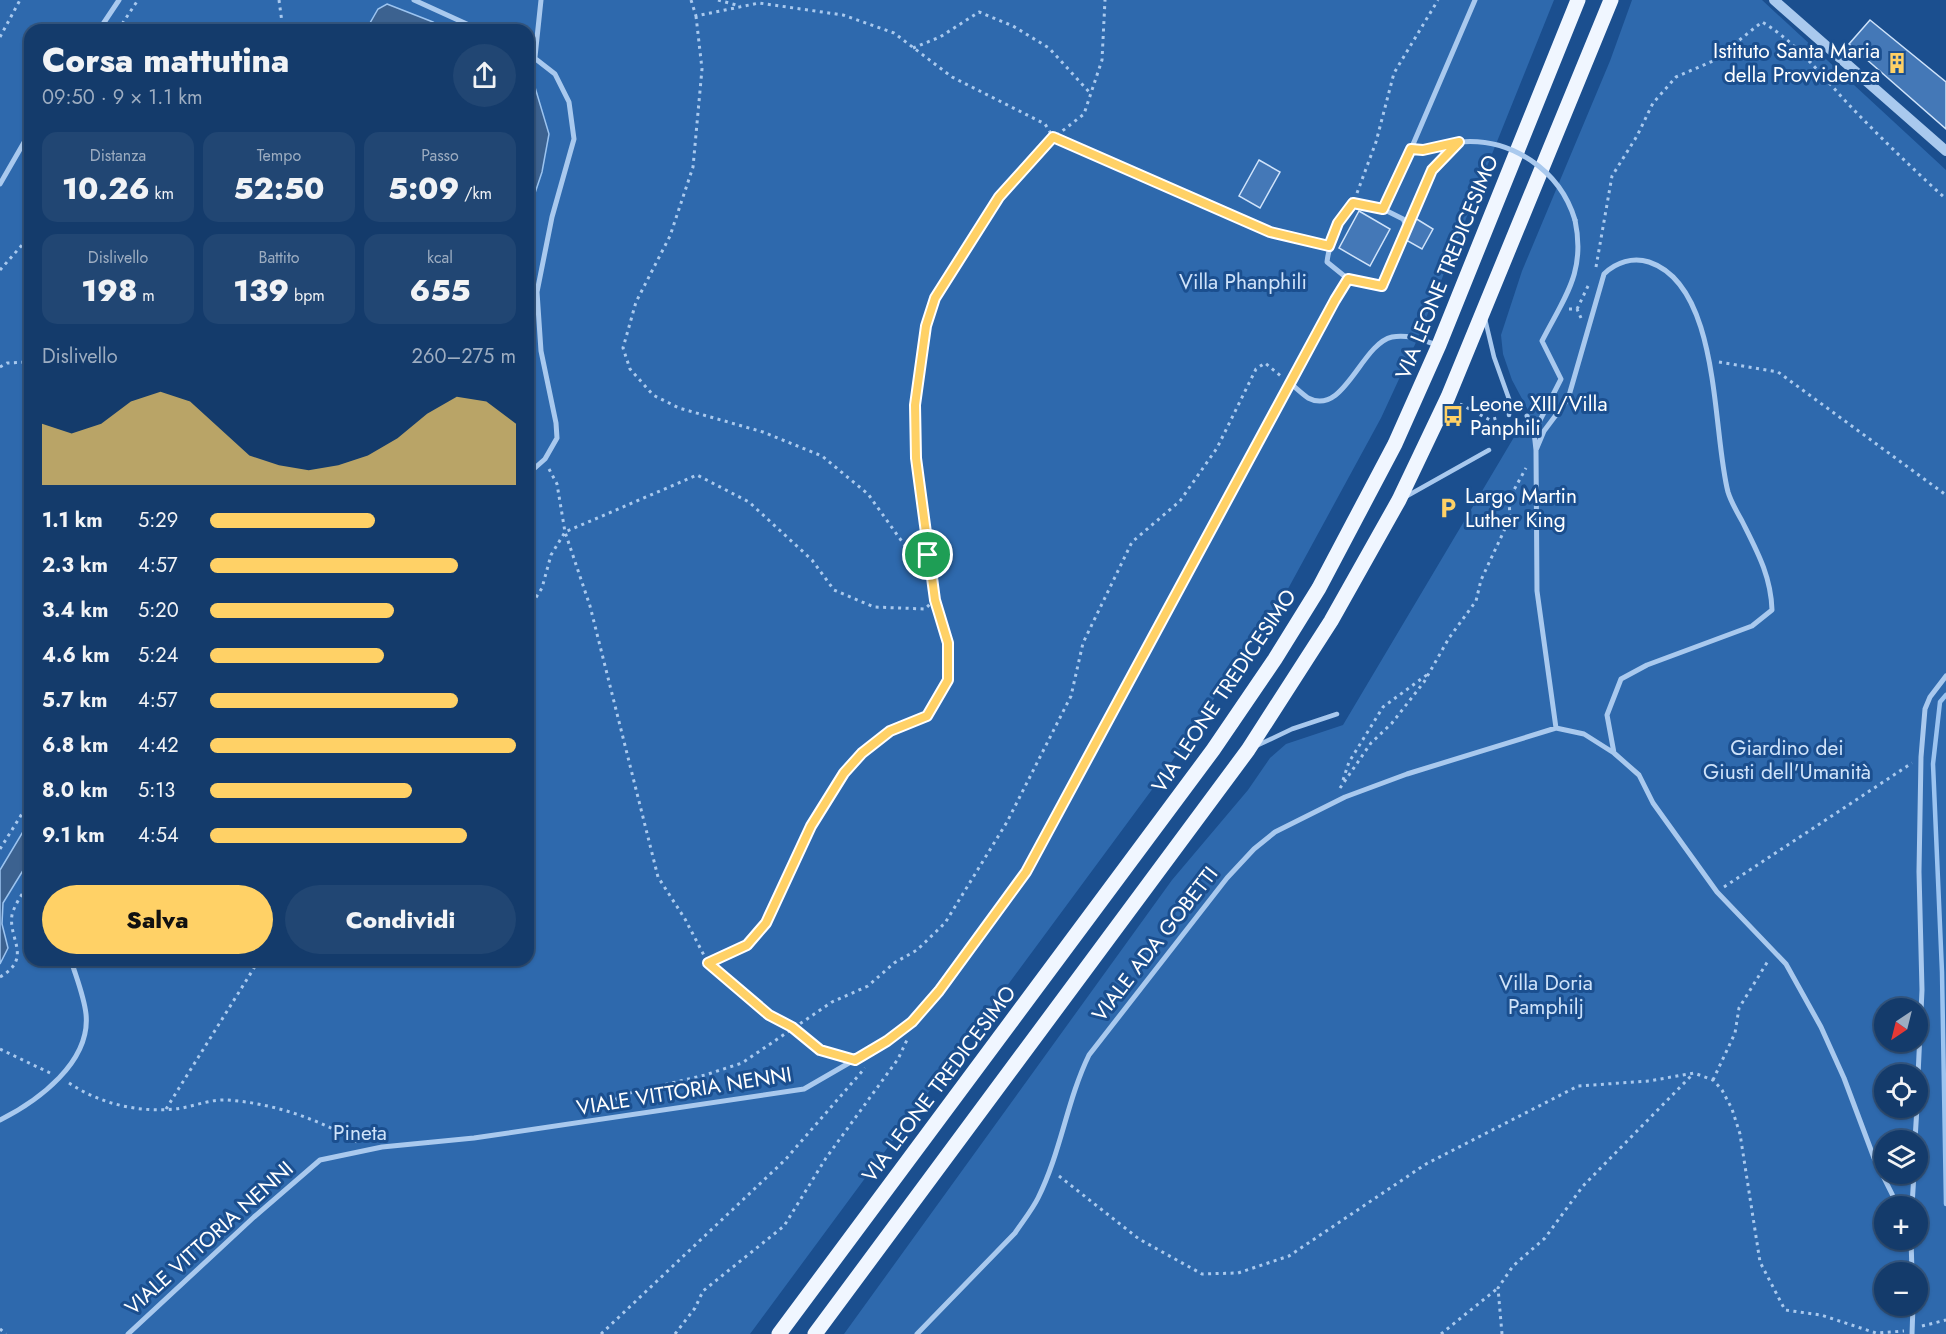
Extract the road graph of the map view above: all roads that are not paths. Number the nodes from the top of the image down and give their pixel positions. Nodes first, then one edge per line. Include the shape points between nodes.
1 (119, 0) edge
2 (414, 0) edge
3 (541, 0) edge
4 (1475, 0) edge
5 (1578, 0) edge
6 (1611, 0) edge
7 (1774, 0) edge
8 (103, 24) edge
9 (467, 24) edge
10 (535, 57) joint
11 (24, 142) edge
12 (1411, 149) junction
13 (1946, 152) edge
14 (0, 184) edge
15 (1383, 209) junction
16 (1348, 279) junction
17 (1484, 310) junction
18 (1439, 345) junction
19 (1290, 383) junction
20 (1509, 415) road end
21 (1527, 416) dead end
22 (1534, 432) junction
23 (1489, 450) dead end
24 (1536, 450) junction
25 (534, 469) edge
26 (1399, 500) junction
27 (1946, 676) edge
28 (1337, 714) dead end
29 (1556, 728) junction
30 (1248, 750) junction
31 (1614, 753) junction
32 (73, 966) edge
33 (1919, 1064) edge
34 (0, 1120) edge
35 (1893, 1196) edge
36 (128, 1334) edge
37 (779, 1334) edge
38 (815, 1334) edge
39 (917, 1334) edge

1 - 8 street
2 - 9 street
3 - 10 street
4 - 12 street
5 - 18 main road, VIA LEONE TREDICESIMO
6 - 17 main road
7 - 13 street
10 - 25 street via 555,74 569,102 574,139 552,217 537,292 541,351 556,438 545,459
11 - 14 street
12 - 15 street
12 - 22 street, bridge via 1459,142 1498,145 1535,163 1560,188 1575,220 1578,266 1542,341 1561,379
15 - 16 street via 1353,203 1338,223 1327,262
15 - 16 street via 1407,225 1394,263 1382,286
16 - 19 street, VIALE VITTORIA NENNI
17 - 20 lane via 1510,403
17 - 26 main road
18 - 19 street via 1404,336 1383,340 1371,350 1346,386 1323,400 1309,399
18 - 37 main road, VIA LEONE TREDICESIMO via 1352,529 1249,698
19 - 36 street, VIALE VITTORIA NENNI via 1026,872 920,1013 887,1041 804,1089 320,1160
21 - 22 street
22 - 24 street
23 - 26 lane
24 - 29 street via 1537,591
24 - 31 street via 1544,430 1568,399 1604,274 1621,262 1642,260 1665,270 1694,305 1709,361 1726,485 1761,556 1772,588 1772,610 1752,626 1621,679 1607,715
26 - 30 main road via 1306,664
27 - 33 street via 1925,709 1921,757
28 - 30 lane
29 - 31 street via 1584,734
29 - 39 street, VIALE ADA GOBETTI via 1407,774 1332,803 1275,832 1254,849 1089,1054 1074,1084 1050,1169 1038,1198 1016,1233
30 - 38 main road
31 - 35 street via 1639,775 1653,803 1717,892 1786,964 1821,1027
32 - 34 street via 86,1015 82,1046 42,1093

